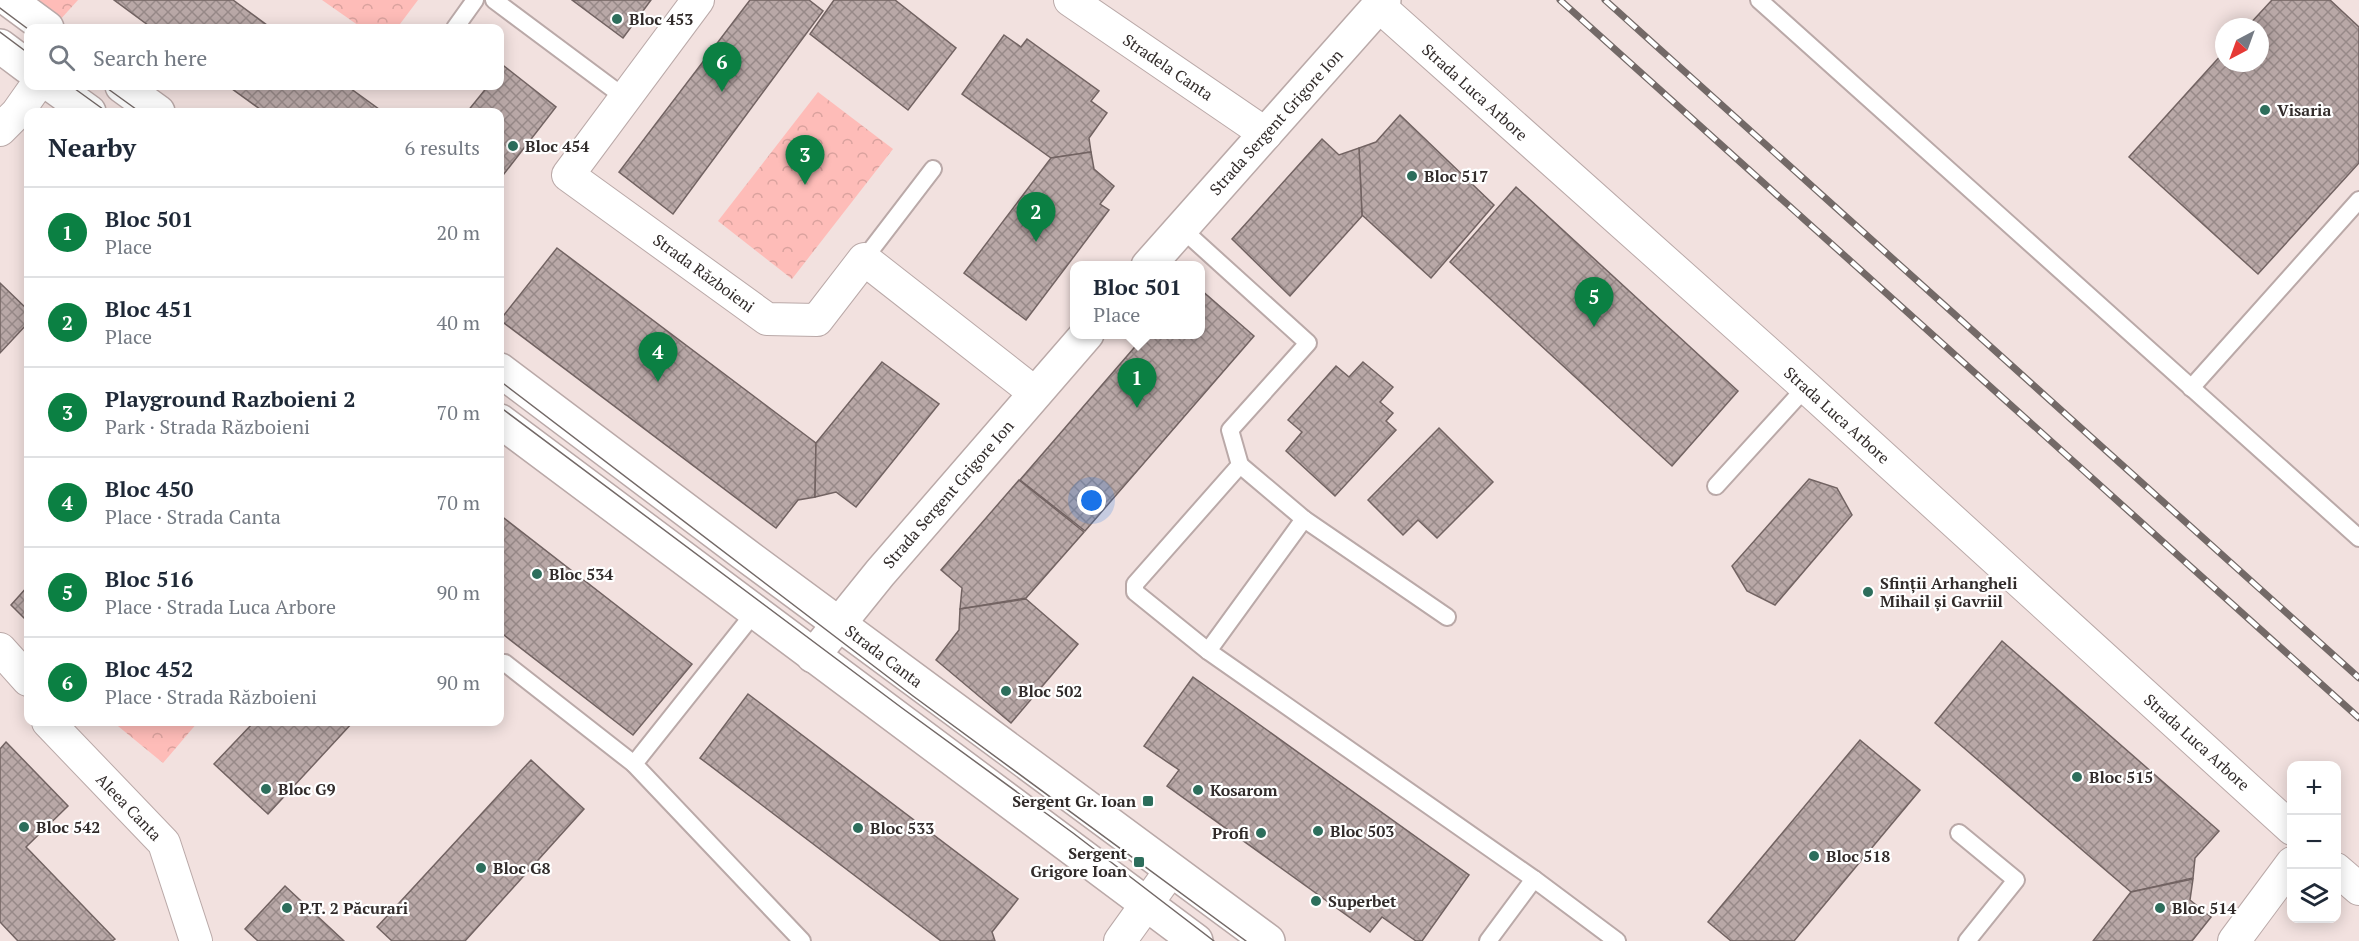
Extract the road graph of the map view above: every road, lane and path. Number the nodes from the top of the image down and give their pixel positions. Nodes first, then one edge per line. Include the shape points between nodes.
1 (9, 0) edge
2 (475, 0) edge
3 (494, 0) edge
4 (698, 0) edge
5 (1070, 0) edge
6 (1759, 0) edge
7 (1382, 3) edge
8 (42, 24) edge
9 (458, 24) edge
10 (0, 46) edge
11 (24, 64) edge
12 (33, 90) edge
13 (59, 90) edge
14 (128, 90) edge
15 (624, 97) junction
16 (83, 108) edge
17 (152, 108) edge
18 (0, 130) edge
19 (1266, 134) junction
20 (933, 169) dead end
21 (2359, 200) edge
22 (1181, 228) junction
23 (864, 260) junction
24 (1152, 261) edge
25 (1083, 339) edge
26 (504, 373) edge
27 (1806, 387) junction
28 (2191, 388) junction
29 (1035, 393) junction
30 (504, 424) edge
31 (1240, 465) junction
32 (1716, 486) dead end
33 (1304, 519) junction
34 (2359, 538) edge
35 (755, 612) junction
36 (1447, 617) dead end
37 (839, 623) junction
38 (0, 649) edge
39 (1208, 651) junction
40 (813, 656) junction
41 (505, 663) dead end
42 (24, 676) edge
43 (52, 726) edge
44 (634, 764) junction
45 (2287, 824) edge
46 (1959, 833) dead end
47 (2288, 869) edge
48 (1171, 870) junction
49 (2341, 873) edge
50 (1534, 879) junction
51 (2359, 889) edge
52 (1146, 904) junction
53 (196, 941) edge
54 (802, 941) edge
55 (1120, 941) edge
56 (1196, 941) edge
57 (1268, 941) edge
58 (1488, 941) edge
59 (1617, 941) edge
60 (1967, 941) edge
61 (2234, 941) edge

1 - 8 main road
2 - 9 lane
3 - 15 lane
4 - 15 street, Strada Războieni
5 - 19 street, Stradela Canta
6 - 28 lane
7 - 19 main road, Strada Sergent Grigore Ion
7 - 27 street, Strada Luca Arbore
10 - 11 main road
12 - 18 street
13 - 16 main road
14 - 17 main road
15 - 23 street, Strada Războieni via 568,175 767,319 817,320
19 - 22 main road, Strada Sergent Grigore Ion
20 - 23 lane
21 - 28 lane
22 - 24 main road, Strada Sergent Grigore Ion
22 - 31 lane via 1308,343 1230,430
23 - 29 street
25 - 29 main road, Strada Sergent Grigore Ion
26 - 37 main road, Strada Canta
27 - 32 lane
27 - 45 street, Strada Luca Arbore
28 - 34 lane
29 - 37 main road, Strada Sergent Grigore Ion
30 - 35 main road
31 - 33 lane
31 - 39 lane via 1135,584 1135,592
33 - 36 lane
33 - 39 lane
35 - 40 main road
35 - 44 lane
37 - 40 main road, Strada Sergent Grigore Ion
37 - 48 main road, Strada Canta
38 - 42 street
39 - 50 lane
40 - 52 main road
41 - 44 lane
43 - 53 street, Aleea Canta via 164,843
44 - 54 lane
46 - 60 lane via 2016,880
47 - 61 street
48 - 52 street
48 - 57 main road, Strada Canta
49 - 51 street
50 - 58 lane
50 - 59 lane
52 - 55 street
52 - 56 main road

